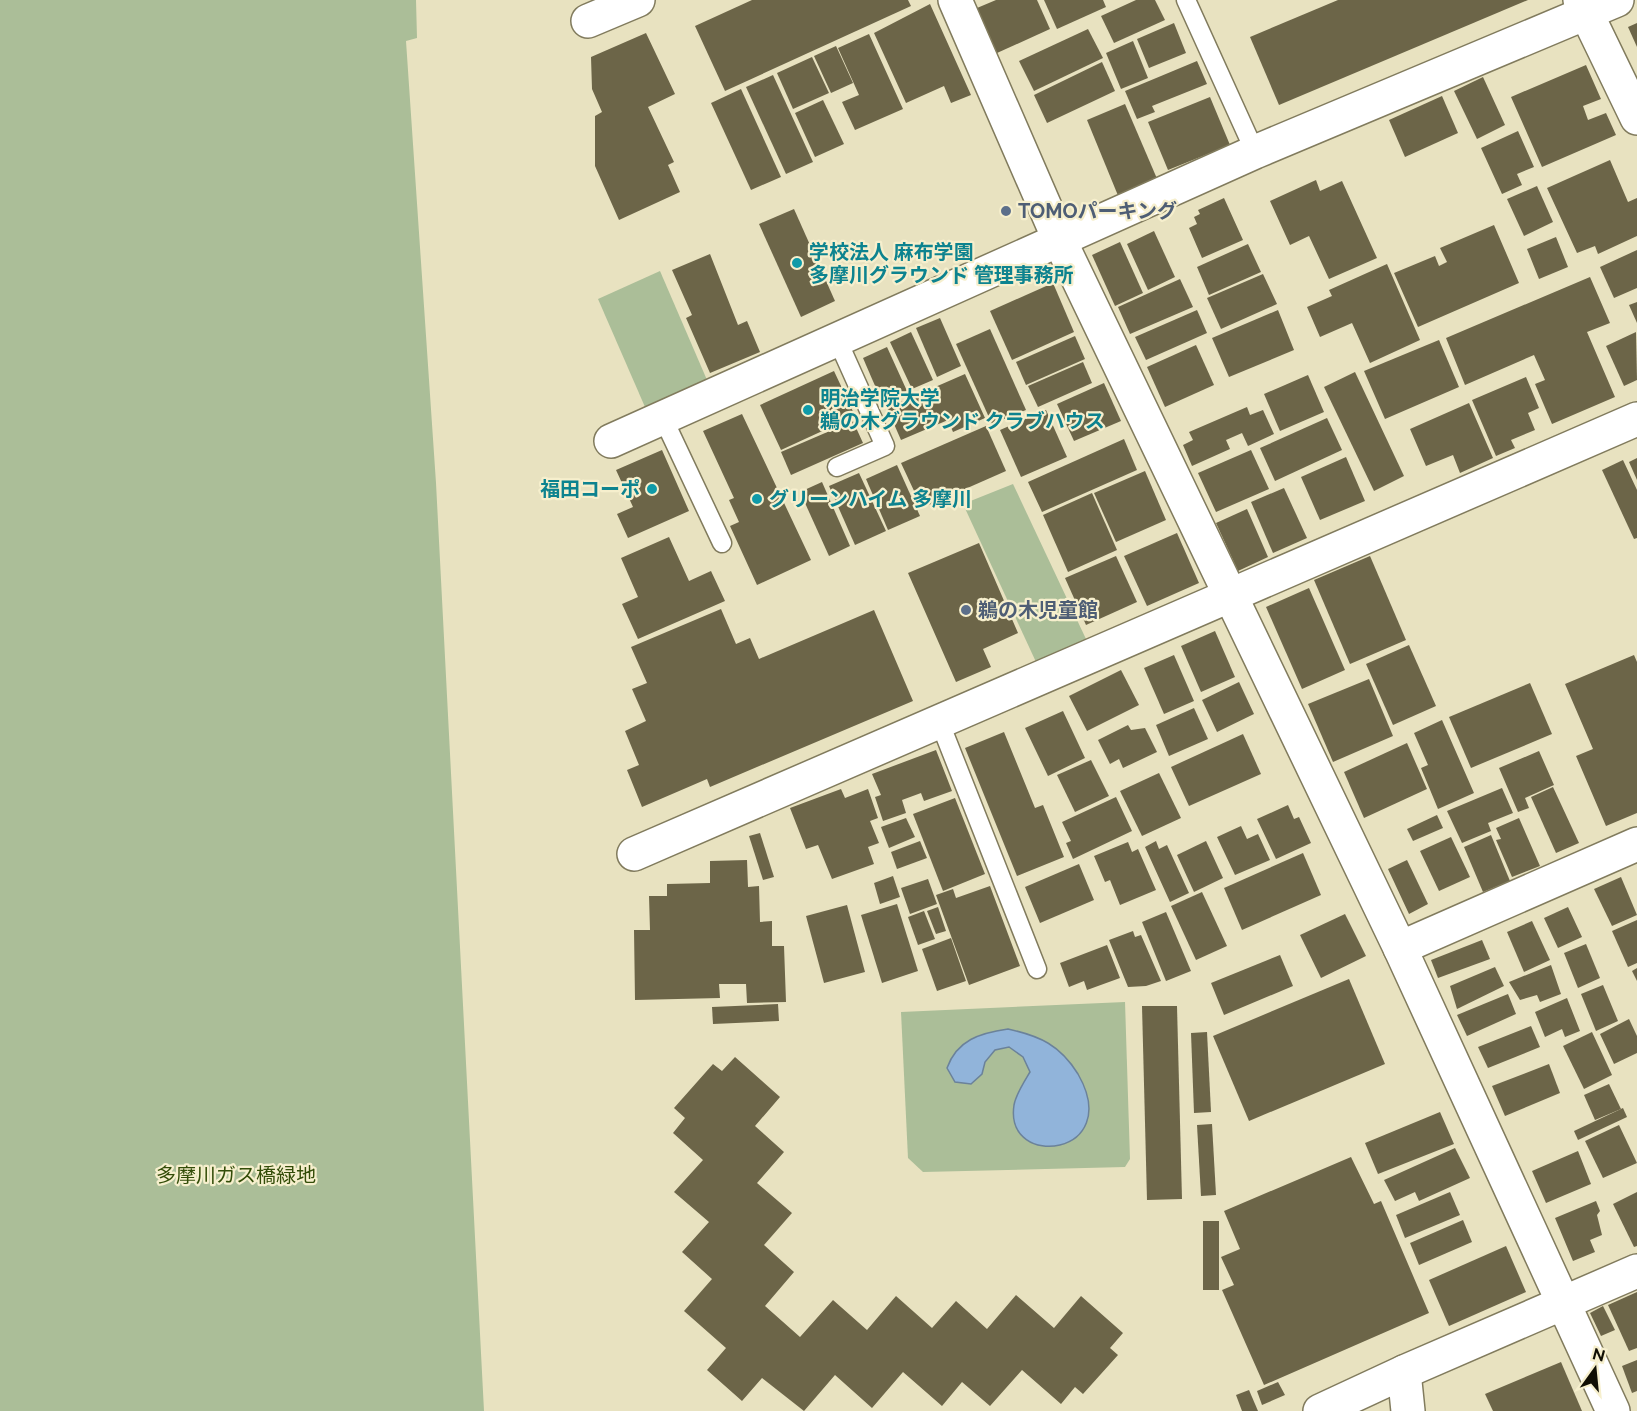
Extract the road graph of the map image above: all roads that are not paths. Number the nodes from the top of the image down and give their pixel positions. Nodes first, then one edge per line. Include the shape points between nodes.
1 (638, 0) edge
2 (955, 0) edge
3 (1186, 0) edge
4 (1617, 0) edge
5 (1584, 7) edge
6 (588, 21) dead end
7 (1637, 118) edge
8 (1255, 153) junction
9 (1059, 239) junction
10 (837, 339) junction
11 (663, 417) junction
12 (1637, 419) edge
13 (611, 441) dead end
14 (837, 467) dead end
15 (722, 543) dead end
16 (1231, 595) junction
17 (939, 723) junction
18 (1637, 844) edge
19 (634, 854) dead end
20 (1400, 948) junction
21 (1037, 969) dead end
22 (1637, 1271) edge
23 (1564, 1302) junction
24 (1404, 1372) junction
25 (1320, 1411) edge
26 (1408, 1411) edge
27 (1613, 1411) edge

1 - 6 street
2 - 9 street
3 - 8 lane
4 - 5 street
5 - 7 street
5 - 8 street
8 - 9 street
9 - 10 street
9 - 16 street
10 - 11 street
10 - 14 lane via 885,446
11 - 13 street
11 - 15 lane
12 - 16 street
16 - 17 street
16 - 20 street
17 - 19 street
17 - 21 lane
18 - 20 street
20 - 23 street
22 - 23 street
23 - 24 street
23 - 27 street
24 - 25 street
24 - 26 street

